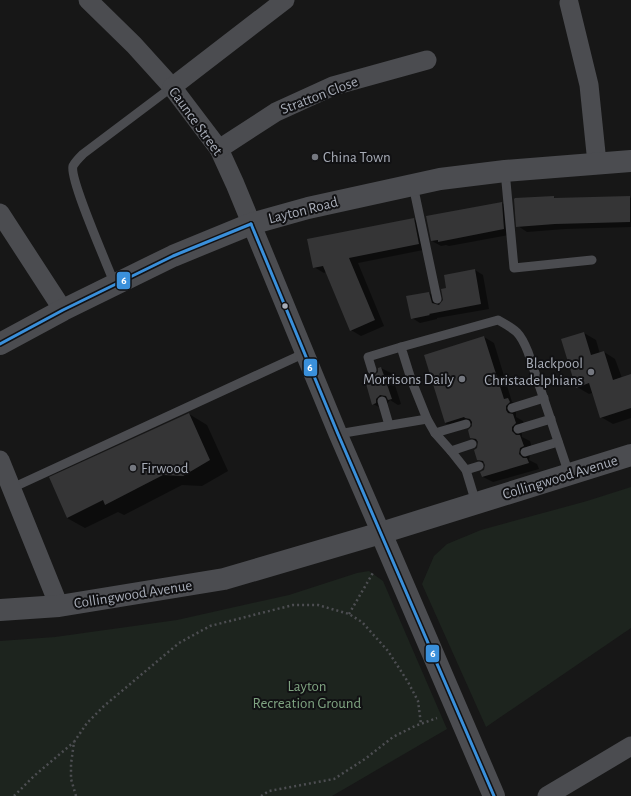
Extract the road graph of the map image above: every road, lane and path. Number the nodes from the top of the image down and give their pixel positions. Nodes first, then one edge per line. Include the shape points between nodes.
1 (88, 0) edge
2 (284, 0) edge
3 (569, 3) dead end
4 (427, 60) dead end
5 (172, 87) junction
6 (219, 149) junction
7 (631, 161) edge
8 (597, 163) junction
9 (505, 171) junction
10 (413, 184) junction
11 (0, 212) edge
12 (251, 224) junction
13 (592, 260) dead end
14 (115, 285) junction
15 (437, 299) dead end
16 (63, 310) junction
17 (1, 341) edge
18 (401, 347) junction
19 (305, 353) junction
20 (372, 370) dead end
21 (544, 398) junction
22 (382, 401) dead end
23 (512, 408) dead end
24 (427, 419) junction
25 (551, 420) junction
26 (466, 424) dead end
27 (389, 425) junction
28 (518, 430) dead end
29 (435, 433) junction
30 (338, 434) junction
31 (558, 442) junction
32 (472, 444) dead end
33 (451, 451) junction
34 (525, 452) dead end
35 (631, 455) edge
36 (0, 460) edge
37 (479, 466) dead end
38 (466, 470) junction
39 (569, 474) junction
40 (12, 488) junction
41 (476, 503) junction
42 (384, 541) junction
43 (58, 606) junction
44 (0, 610) edge
45 (349, 614) junction
46 (458, 711) junction
47 (421, 724) junction
48 (74, 742) junction
49 (631, 746) edge
50 (14, 796) edge
51 (76, 796) edge
52 (261, 796) edge
53 (494, 796) edge
54 (547, 796) edge

1 - 5 street, Caunce Street
2 - 5 street
3 - 8 street via 589,85
4 - 6 street, Stratton Close via 333,86 276,112
5 - 6 street, Caunce Street
5 - 14 lane via 83,154 73,165 77,190
6 - 12 street, Caunce Street
7 - 8 street, Layton Road
8 - 9 street, Layton Road
9 - 10 street, Layton Road
9 - 13 lane via 514,268
10 - 12 street, Layton Road
10 - 15 lane
11 - 16 street
12 - 14 street, Layton Road via 173,256
12 - 19 street, Caunce Street
14 - 16 street, Layton Road
16 - 17 street, Layton Road
18 - 20 lane via 368,357
18 - 21 lane via 498,320 515,330 524,342
18 - 24 lane
19 - 30 street, Caunce Street
19 - 40 lane
21 - 23 lane
21 - 25 lane
22 - 27 lane
24 - 27 lane
24 - 29 lane
25 - 28 lane
25 - 31 lane
26 - 29 lane
27 - 30 lane
29 - 33 lane
30 - 42 street, Caunce Street
31 - 34 lane
31 - 39 lane
32 - 33 lane
33 - 38 lane
35 - 39 street, Collingwood Avenue
36 - 40 street
37 - 38 lane
38 - 41 lane
39 - 41 street, Collingwood Avenue
40 - 43 street
41 - 42 street, Collingwood Avenue
42 - 43 street, Collingwood Avenue via 224,579
42 - 45 path
42 - 46 street, Caunce Street
43 - 44 street, Collingwood Avenue
45 - 47 path via 362,622 388,651 418,701
45 - 48 path via 318,605 293,605 210,626 179,643 110,701 87,723
46 - 47 path
46 - 53 street, Caunce Street
47 - 52 path via 393,737 334,779 269,791
48 - 50 path
48 - 51 path via 71,779
49 - 54 street

